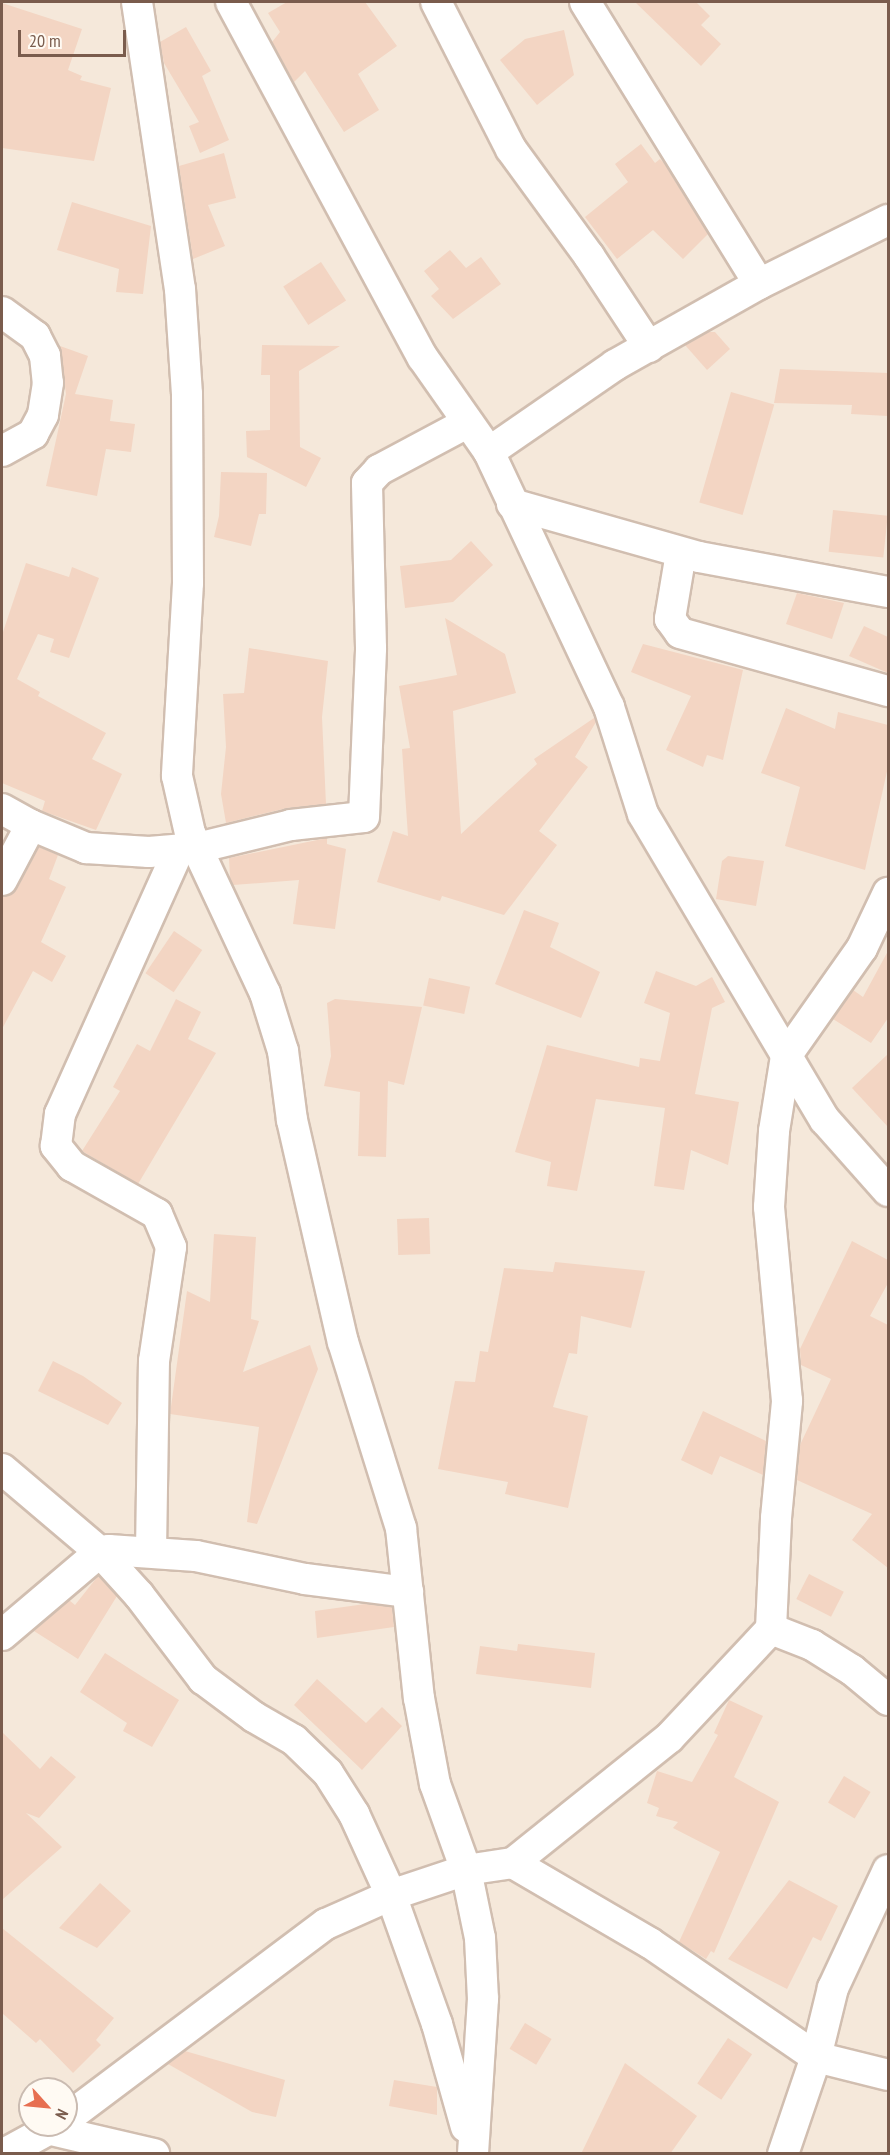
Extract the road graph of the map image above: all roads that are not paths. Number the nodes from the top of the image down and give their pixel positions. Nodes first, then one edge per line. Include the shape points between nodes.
1 (136, 2) edge
2 (231, 2) edge
3 (436, 2) edge
4 (585, 2) edge
5 (888, 220) edge
6 (759, 284) junction
7 (2, 312) edge
8 (649, 347) junction
9 (467, 423) junction
10 (2, 451) edge
11 (489, 452) junction
12 (512, 504) junction
13 (681, 553) junction
14 (888, 592) edge
15 (888, 691) edge
16 (2, 809) edge
17 (31, 825) junction
18 (188, 848) junction
19 (2, 880) edge
20 (888, 893) edge
21 (786, 1056) junction
22 (888, 1191) edge
23 (2, 1469) edge
24 (151, 1551) junction
25 (100, 1552) junction
26 (408, 1592) junction
27 (771, 1629) junction
28 (2, 1635) edge
29 (888, 1700) edge
30 (513, 1863) junction
31 (466, 1870) junction
32 (888, 1870) edge
33 (391, 1895) junction
34 (816, 2057) junction
35 (888, 2074) edge
36 (78, 2109) edge
37 (78, 2130) edge
38 (35, 2137) edge
39 (472, 2150) edge
40 (4, 2154) edge
41 (154, 2154) edge
42 (783, 2154) edge

1 - 18 street via 180,300 187,394 188,583 177,776
2 - 9 street via 423,358
3 - 8 street via 511,149
4 - 6 street
5 - 6 street
6 - 8 street
7 - 10 street via 35,336 45,356 48,383 42,415 33,434
8 - 11 street via 573,392
9 - 11 street
9 - 18 street via 379,470 367,483 371,648 364,817 261,830
11 - 12 street
12 - 13 street
12 - 21 street via 609,707 643,814
13 - 14 street
13 - 15 street via 670,619 680,633
16 - 17 street
17 - 18 street via 86,848 149,852
17 - 19 street
18 - 24 street via 67,1096 56,1146 72,1166 157,1214 171,1247 154,1361
18 - 26 street via 265,993 283,1051 292,1120 344,1342 401,1528
20 - 21 street via 862,948
21 - 22 street via 825,1120
21 - 27 street via 774,1131 769,1207 787,1401
23 - 25 street
24 - 25 street
24 - 26 street via 348,1586
25 - 28 street
25 - 33 street via 203,1678 254,1717 294,1740 328,1773 354,1814
26 - 31 street via 419,1698 435,1784
27 - 29 street via 812,1645 852,1670
27 - 30 street via 669,1738
30 - 31 street
30 - 34 street via 650,1943
31 - 33 street
31 - 39 street via 480,1938 483,1999
32 - 34 street via 833,1988
33 - 36 street via 326,1924
33 - 39 street via 437,2024
34 - 35 street
34 - 42 street
37 - 41 street
38 - 40 street

